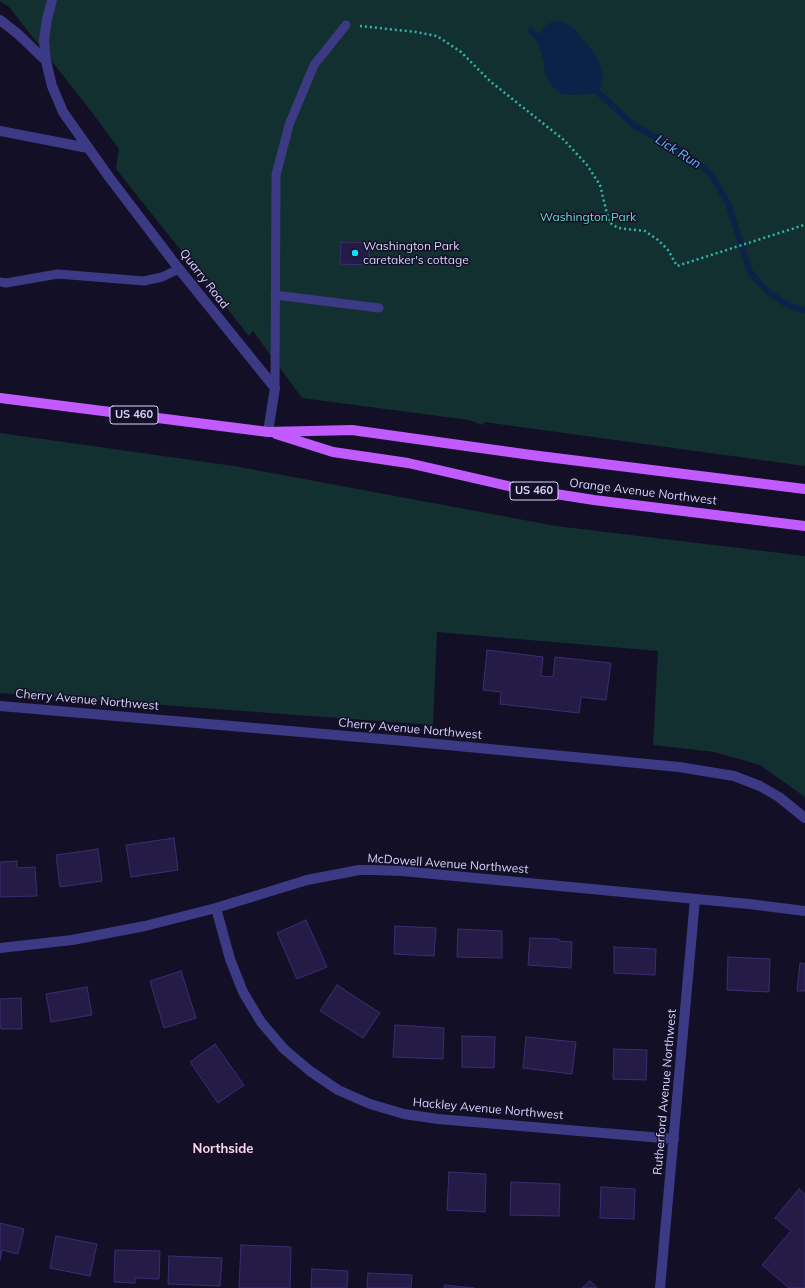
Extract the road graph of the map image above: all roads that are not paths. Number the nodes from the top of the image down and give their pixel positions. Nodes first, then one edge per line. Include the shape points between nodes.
1 (52, 0) edge
2 (0, 20) edge
3 (346, 25) road end
4 (46, 61) junction
5 (0, 131) edge
6 (88, 148) junction
7 (179, 269) junction
8 (0, 282) edge
9 (275, 295) junction
10 (379, 308) dead end
11 (275, 388) junction
12 (0, 398) edge
13 (268, 432) junction
14 (805, 489) edge
15 (805, 526) edge
16 (0, 706) edge
17 (805, 818) edge
18 (695, 899) junction
19 (216, 908) junction
20 (805, 911) edge
21 (0, 948) edge
22 (674, 1139) junction
23 (660, 1288) edge

1 - 4 street, Quarry Road via 44,40
2 - 4 street
3 - 9 lane via 314,65 289,125 276,175
4 - 6 street, Quarry Road via 52,86 64,112
5 - 6 street
6 - 7 street, Quarry Road
7 - 8 lane via 162,278 144,281 58,274
7 - 11 street, Quarry Road
9 - 10 lane
9 - 11 lane
11 - 13 street
12 - 13 main road, Orange Avenue Northwest / US 460
13 - 14 main road, Orange Avenue Northwest / US 460 via 352,430
13 - 15 main road, Orange Avenue Northwest / US 460 via 333,452 408,463 517,488
16 - 17 street, Cherry Avenue Northwest via 679,767 734,776 760,786 779,797
18 - 19 street, McDowell Avenue Northwest via 402,871 359,870 307,880
18 - 20 street, McDowell Avenue Northwest
18 - 22 street, Rutherford Avenue Northwest
19 - 21 street, McDowell Avenue Northwest via 145,926 72,940
19 - 22 street, Hackley Avenue Northwest via 230,959 243,992 261,1022 284,1049 310,1072 338,1090 370,1104 404,1114 438,1119
22 - 23 street, Rutherford Avenue Northwest

